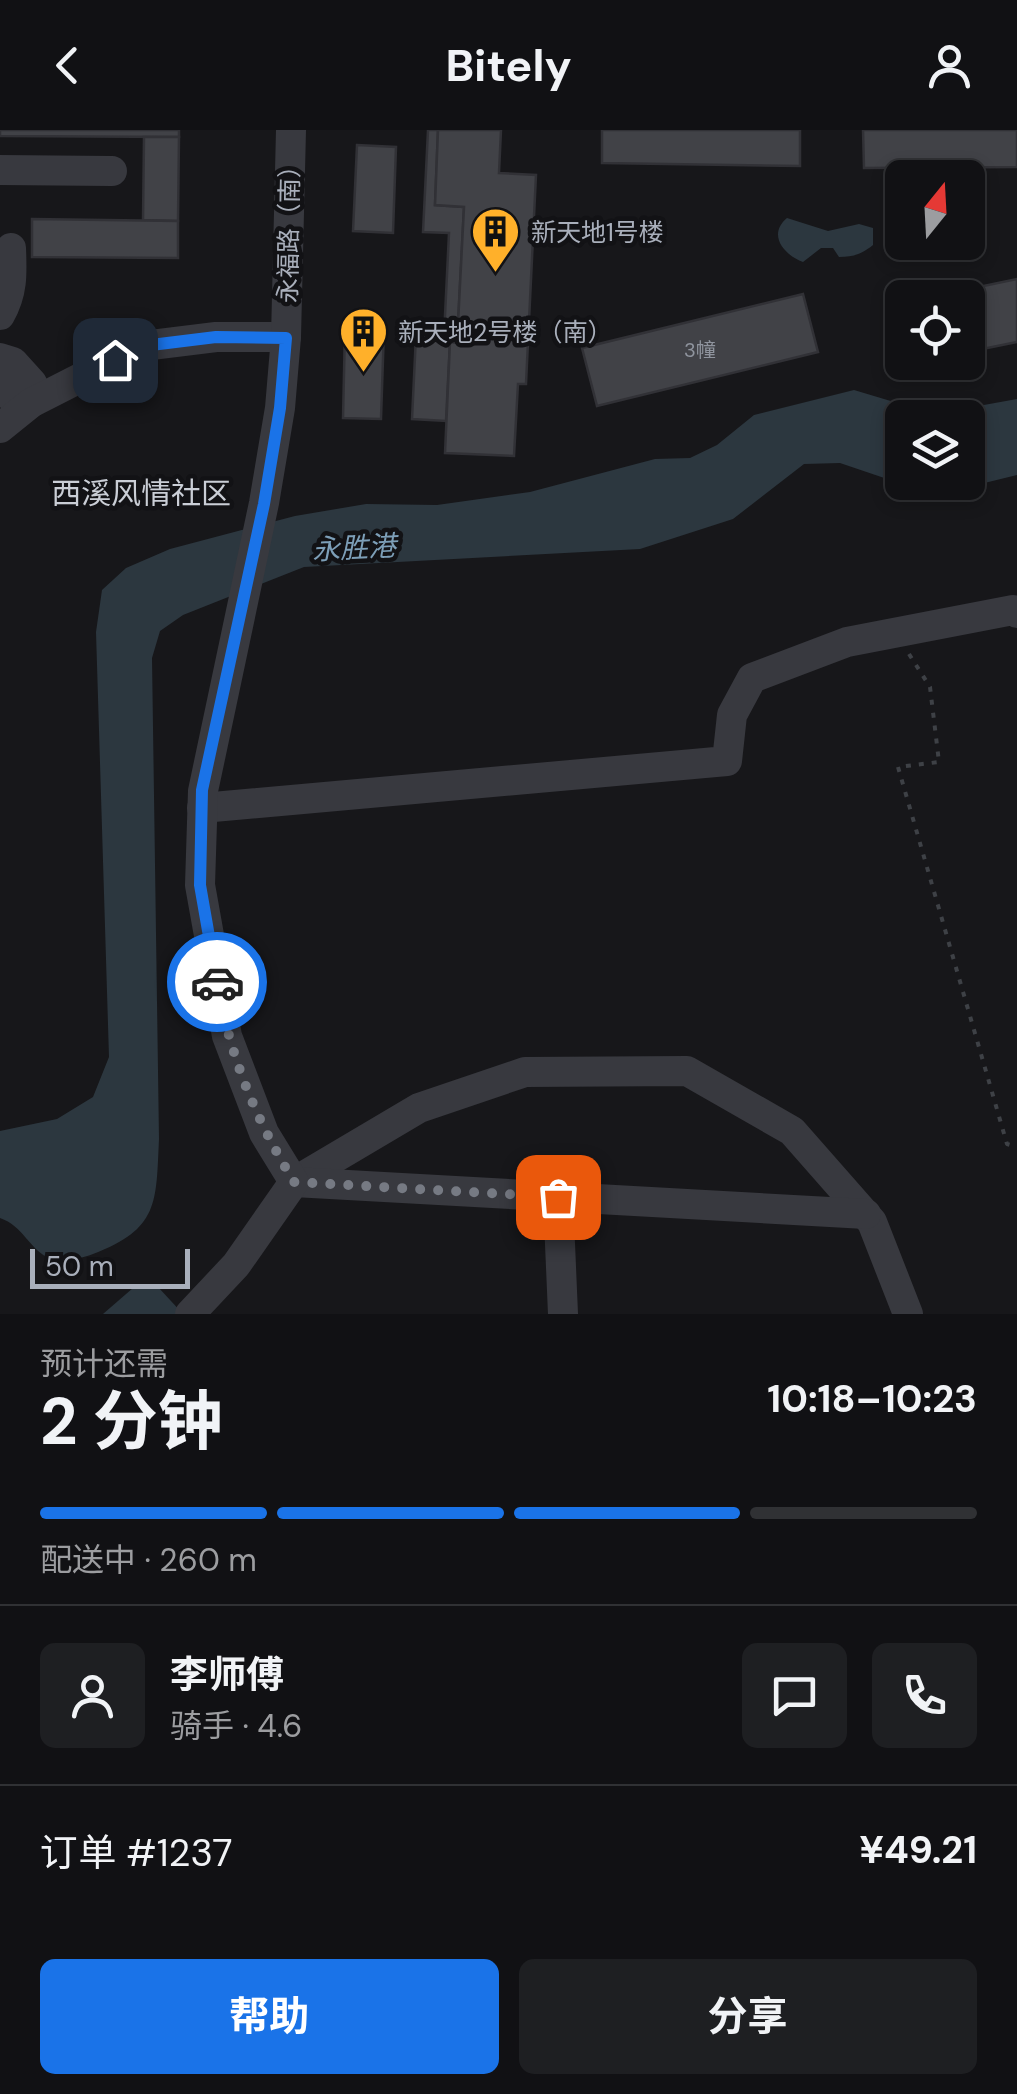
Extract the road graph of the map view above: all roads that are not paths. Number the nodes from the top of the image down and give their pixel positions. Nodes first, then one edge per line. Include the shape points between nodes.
1 (291, 130) edge
2 (0, 170) edge
3 (112, 171) dead end
4 (11, 248) dead end
5 (0, 315) edge
6 (286, 338) junction
7 (0, 358) edge
8 (0, 382) edge
9 (31, 402) junction
10 (0, 428) edge
11 (1017, 612) edge
12 (202, 808) junction
13 (294, 1182) junction
14 (558, 1197) junction
15 (866, 1214) junction
16 (190, 1314) edge
17 (562, 1314) edge
18 (908, 1314) edge

1 - 6 street, 永福路（南）
2 - 3 street
4 - 5 street via 12,276
6 - 9 street via 143,346
6 - 12 street, 永福路（南） via 264,504
7 - 9 street via 14,362 32,383
8 - 9 street via 10,396
9 - 10 street
11 - 12 street via 847,642 752,678 732,715 727,761
12 - 13 street, 永福路（南） via 200,885 227,1036 264,1133
13 - 14 street
13 - 15 street via 420,1108 525,1072 687,1071 792,1130
13 - 16 street via 236,1265
14 - 15 street
14 - 17 street
15 - 18 street

